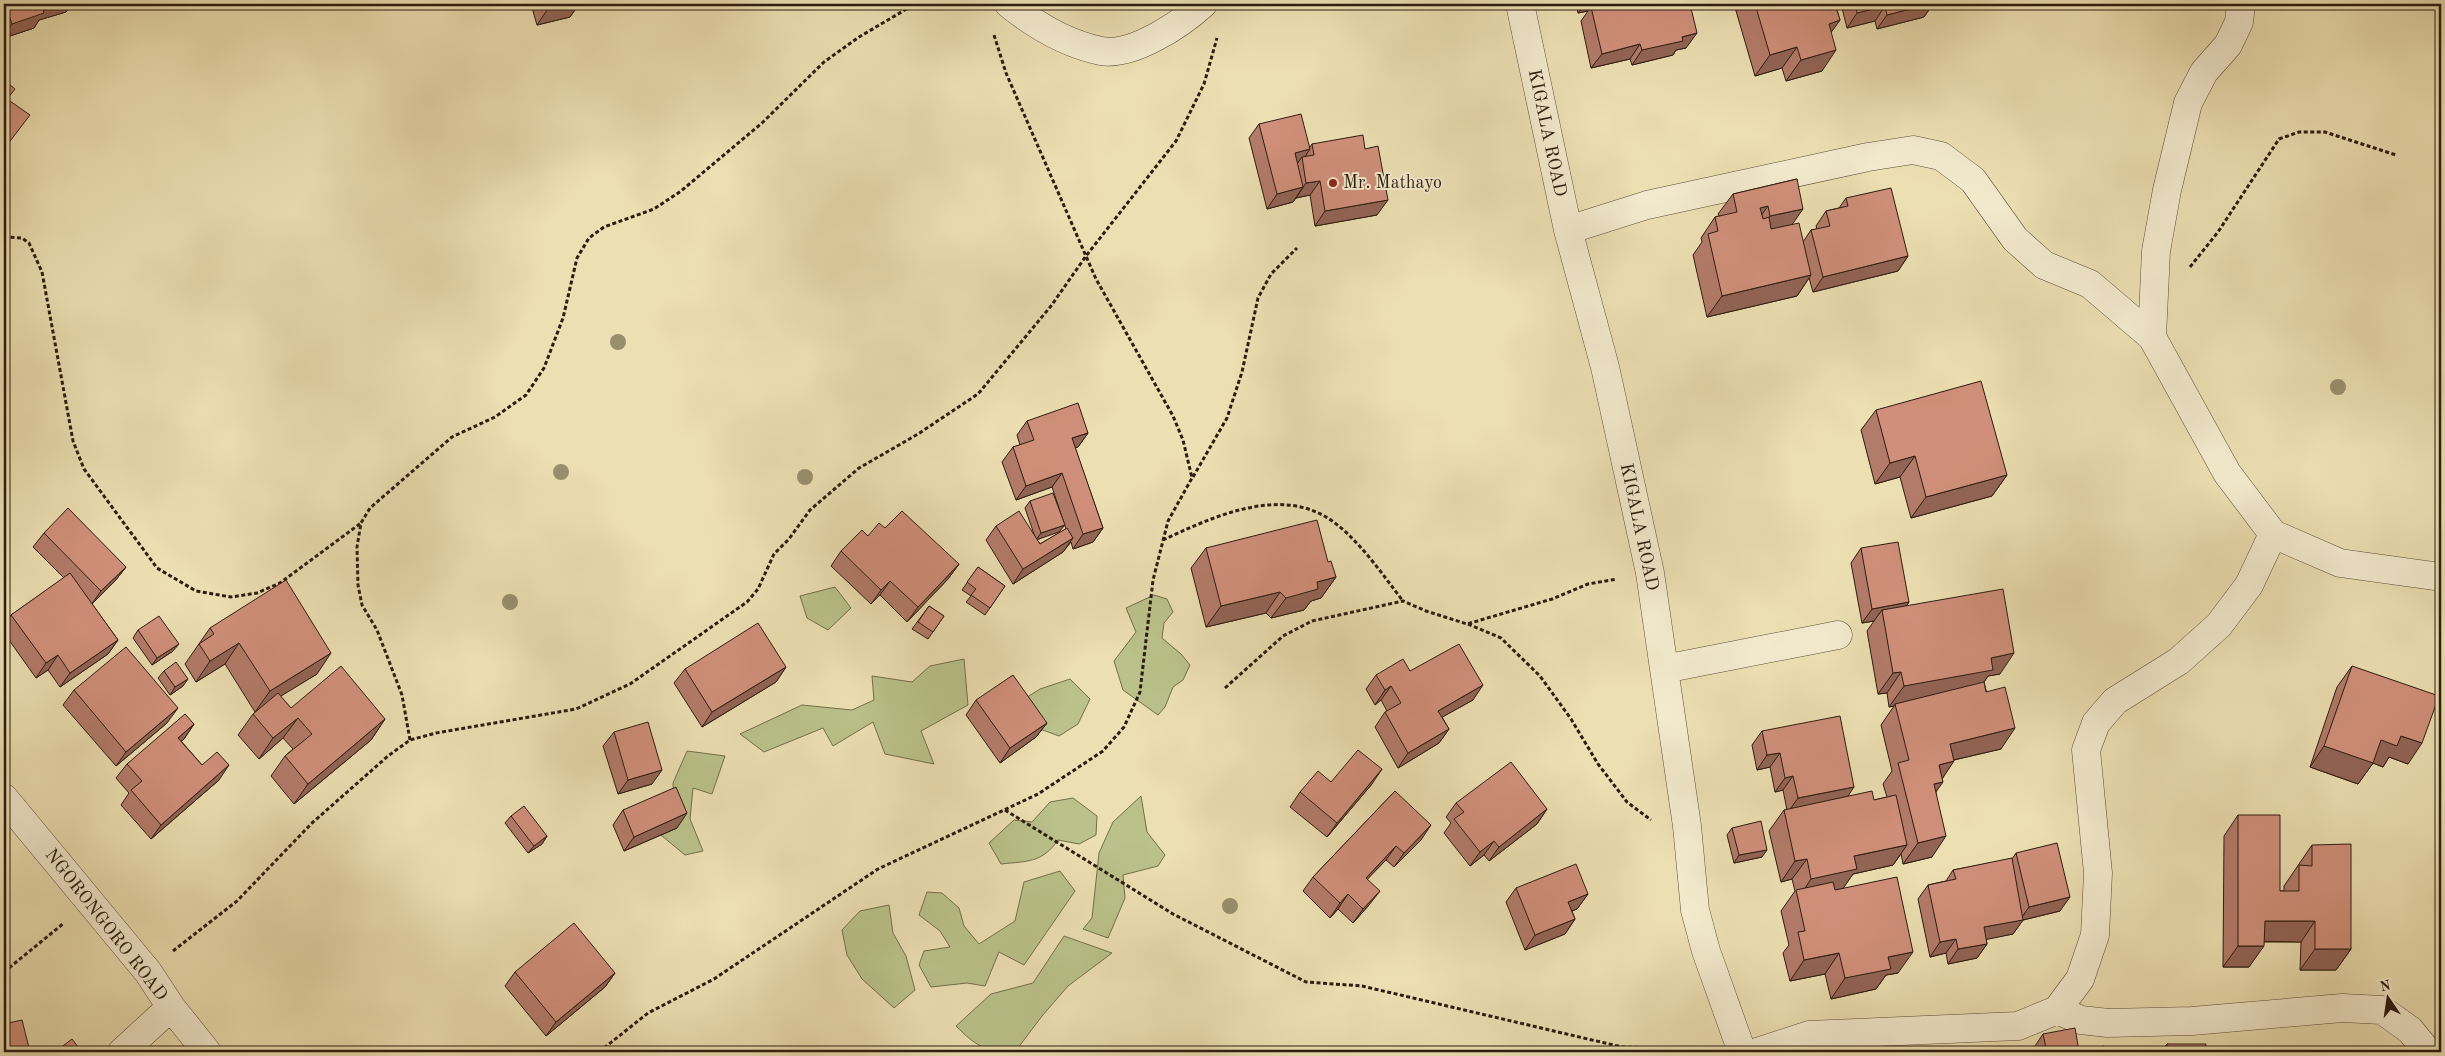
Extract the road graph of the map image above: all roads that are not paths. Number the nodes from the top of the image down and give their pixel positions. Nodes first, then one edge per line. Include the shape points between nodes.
1 (1009, 4) edge
2 (1203, 4) edge
3 (1520, 4) edge
4 (2241, 4) edge
5 (1568, 230) junction
6 (2152, 337) junction
7 (2273, 534) junction
8 (2441, 577) edge
9 (1838, 635) dead end
10 (1664, 669) junction
11 (4, 798) edge
12 (170, 1007) junction
13 (2057, 1010) junction
14 (122, 1052) edge
15 (207, 1052) edge
16 (1747, 1052) edge
17 (2428, 1052) edge

1 - 2 street via 1054,34 1102,51 1131,48 1156,38
3 - 5 street, KIGALA ROAD
4 - 6 street via 2239,22 2228,46 2204,72 2188,103 2156,251
5 - 6 street via 1647,205 1914,150 1941,156 1973,180 2015,239 2044,265 2090,284
5 - 10 street, KIGALA ROAD via 1605,367 1650,572
6 - 7 street via 2227,473
7 - 8 street via 2340,563
7 - 13 street via 2249,585 2219,625 2179,661 2115,701 2096,723 2086,750 2098,873 2095,935 2080,979
9 - 10 street
10 - 16 street, KIGALA ROAD via 1690,849 1695,910 1706,951
11 - 12 street, NGORONGORO ROAD via 148,972
12 - 14 street
12 - 15 street, NGORONGORO ROAD
13 - 16 street via 2018,1026 1809,1035
13 - 17 street via 2081,1020 2108,1023 2192,1022 2342,1008 2382,1010 2410,1030

